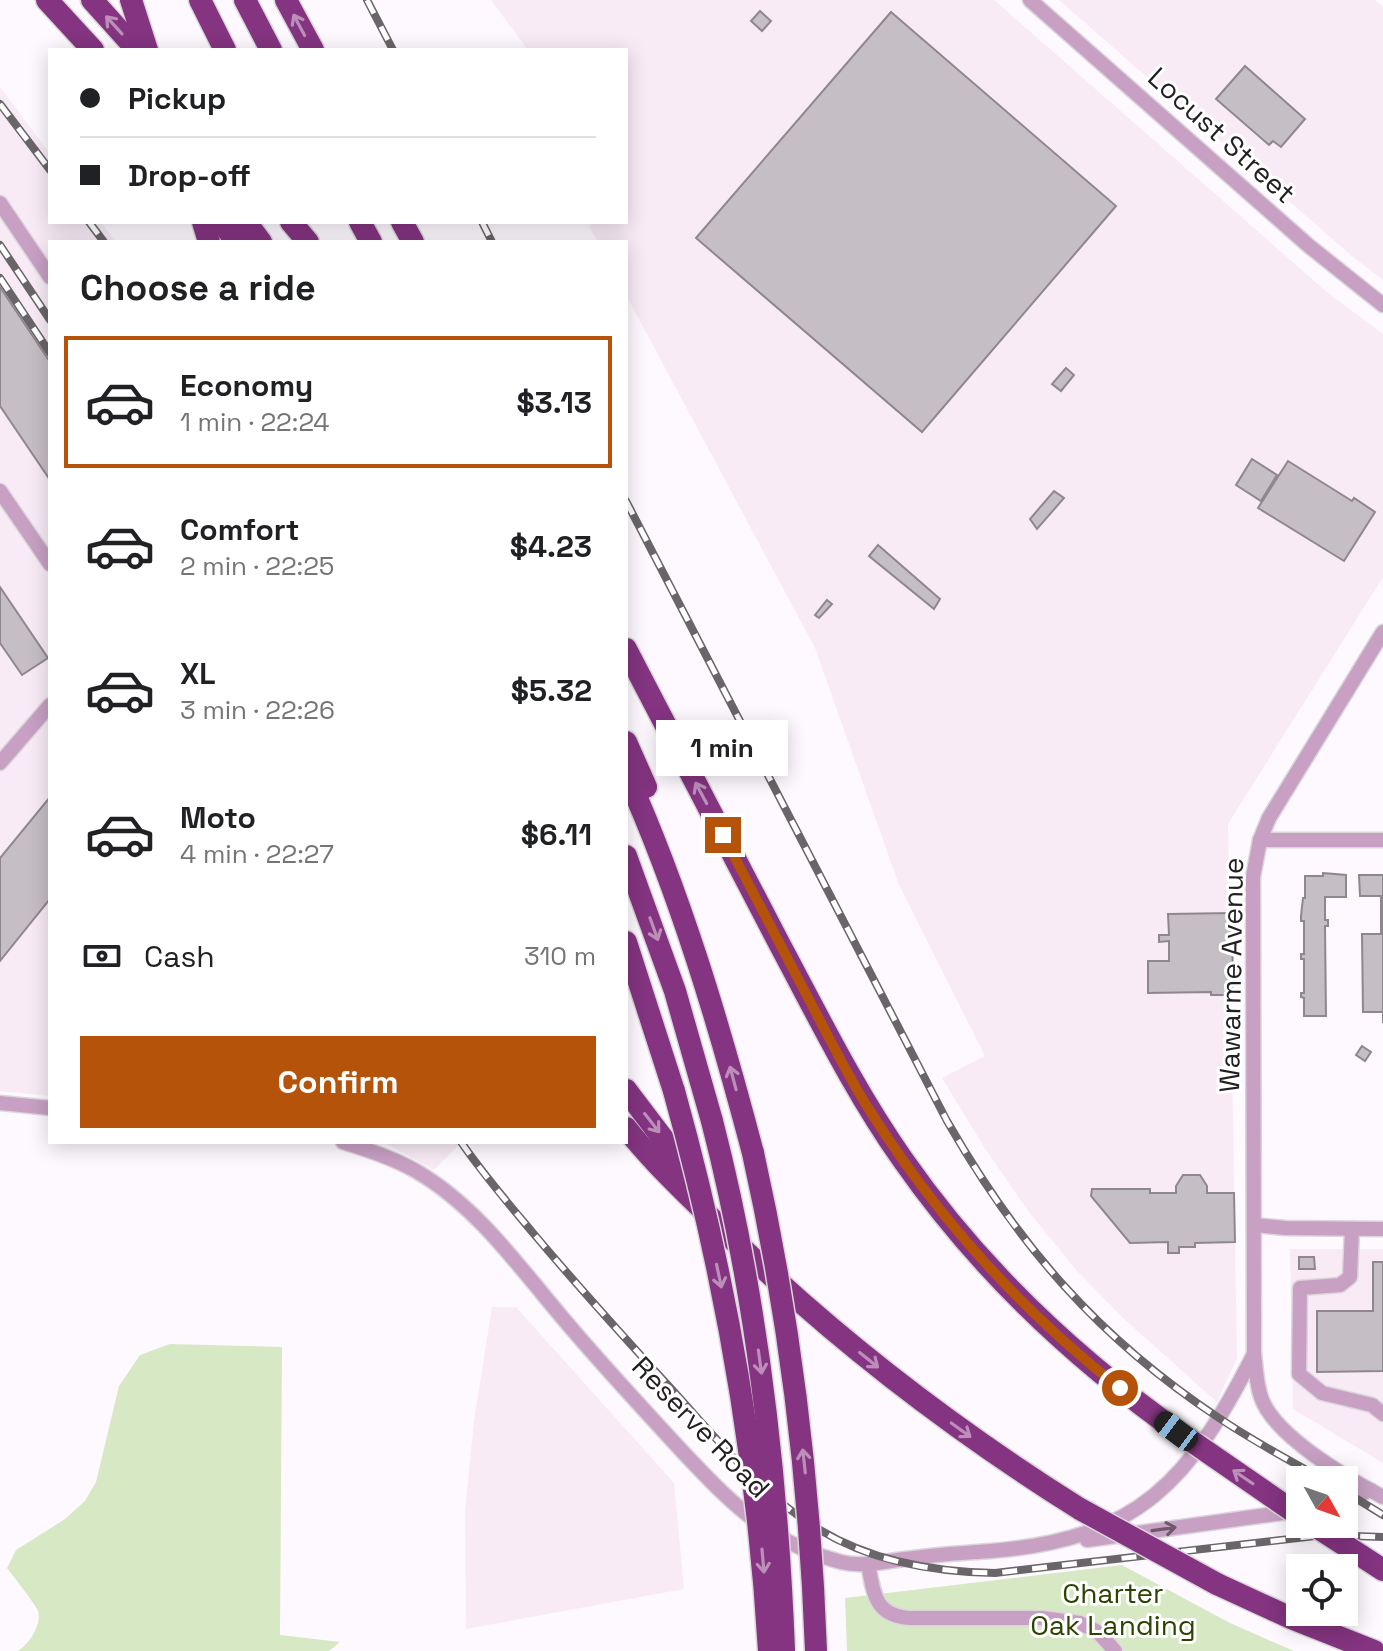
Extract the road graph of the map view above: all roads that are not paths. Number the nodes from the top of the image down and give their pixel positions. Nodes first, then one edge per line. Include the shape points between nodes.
1 (47, 0) edge
2 (92, 0) edge
3 (131, 0) edge
4 (200, 0) edge
5 (245, 0) edge
6 (286, 0) edge
7 (1030, 0) edge
8 (63, 17) junction
9 (82, 48) edge
10 (91, 48) edge
11 (135, 48) edge
12 (146, 48) edge
13 (224, 48) edge
14 (270, 48) edge
15 (312, 48) edge
16 (0, 203) edge
17 (293, 224) edge
18 (306, 240) edge
19 (48, 274) edge
20 (1383, 305) edge
21 (0, 491) edge
22 (48, 561) edge
23 (1383, 632) edge
24 (628, 653) edge
25 (48, 707) edge
26 (628, 747) edge
27 (0, 763) edge
28 (628, 778) edge
29 (1260, 840) junction
30 (1383, 840) edge
31 (628, 862) edge
32 (676, 900) junction
33 (628, 948) edge
34 (628, 1092) edge
35 (0, 1103) edge
36 (48, 1108) edge
37 (628, 1130) edge
38 (350, 1144) edge
39 (712, 1219) junction
40 (1255, 1225) junction
41 (1352, 1229) junction
42 (1383, 1229) edge
43 (1254, 1354) junction
44 (1383, 1414) edge
45 (1377, 1494) edge
46 (1286, 1504) edge
47 (1286, 1515) edge
48 (1334, 1538) edge
49 (1031, 1548) junction
50 (868, 1564) junction
51 (1383, 1570) edge
52 (769, 1651) edge
53 (784, 1651) edge
54 (816, 1651) edge
55 (1115, 1651) edge
56 (1374, 1651) edge

1 - 8 highway
11 -> 2 highway
3 - 12 highway
4 - 13 highway
5 - 14 highway
15 -> 6 highway
7 - 20 street, Locust Street
8 - 9 highway
8 - 10 highway
16 - 19 street
17 - 18 highway
21 - 22 street
23 - 29 street, Wawarme Avenue
46 -> 24 highway, bridge via 1187,1438 1044,1322 969,1243 904,1162 854,1086
25 - 27 street
26 - 32 highway via 662,826
28 - 32 highway
29 - 30 street
29 - 40 street, Wawarme Avenue via 1253,877
31 -> 53 highway, bridge via 675,991 744,1258 777,1510
54 -> 32 highway, bridge via 809,1512 776,1264 721,1034
33 -> 52 highway, bridge via 674,1091 708,1225 738,1378 759,1525
34 -> 39 highway, bridge via 678,1155
35 - 36 street
37 - 39 highway, bridge
38 - 50 street, Reserve Road via 416,1171 489,1231 729,1502 789,1544 844,1563
39 -> 56 highway, bridge via 840,1336 1004,1460 1080,1509 1217,1584
40 - 41 street
40 - 43 street, Wawarme Avenue
41 - 42 street
41 - 44 street via 1350,1277 1340,1285 1300,1288 1299,1374 1322,1393 1372,1405
43 - 45 street, Wawarme Avenue via 1260,1396 1274,1421 1295,1441
43 - 49 street, Reserve Road via 1202,1446 1161,1490 1093,1532
49 -> 47 street
48 - 51 highway, bridge
49 - 50 street, Reserve Road
50 - 55 street via 877,1600 893,1616 1080,1623 1098,1632

